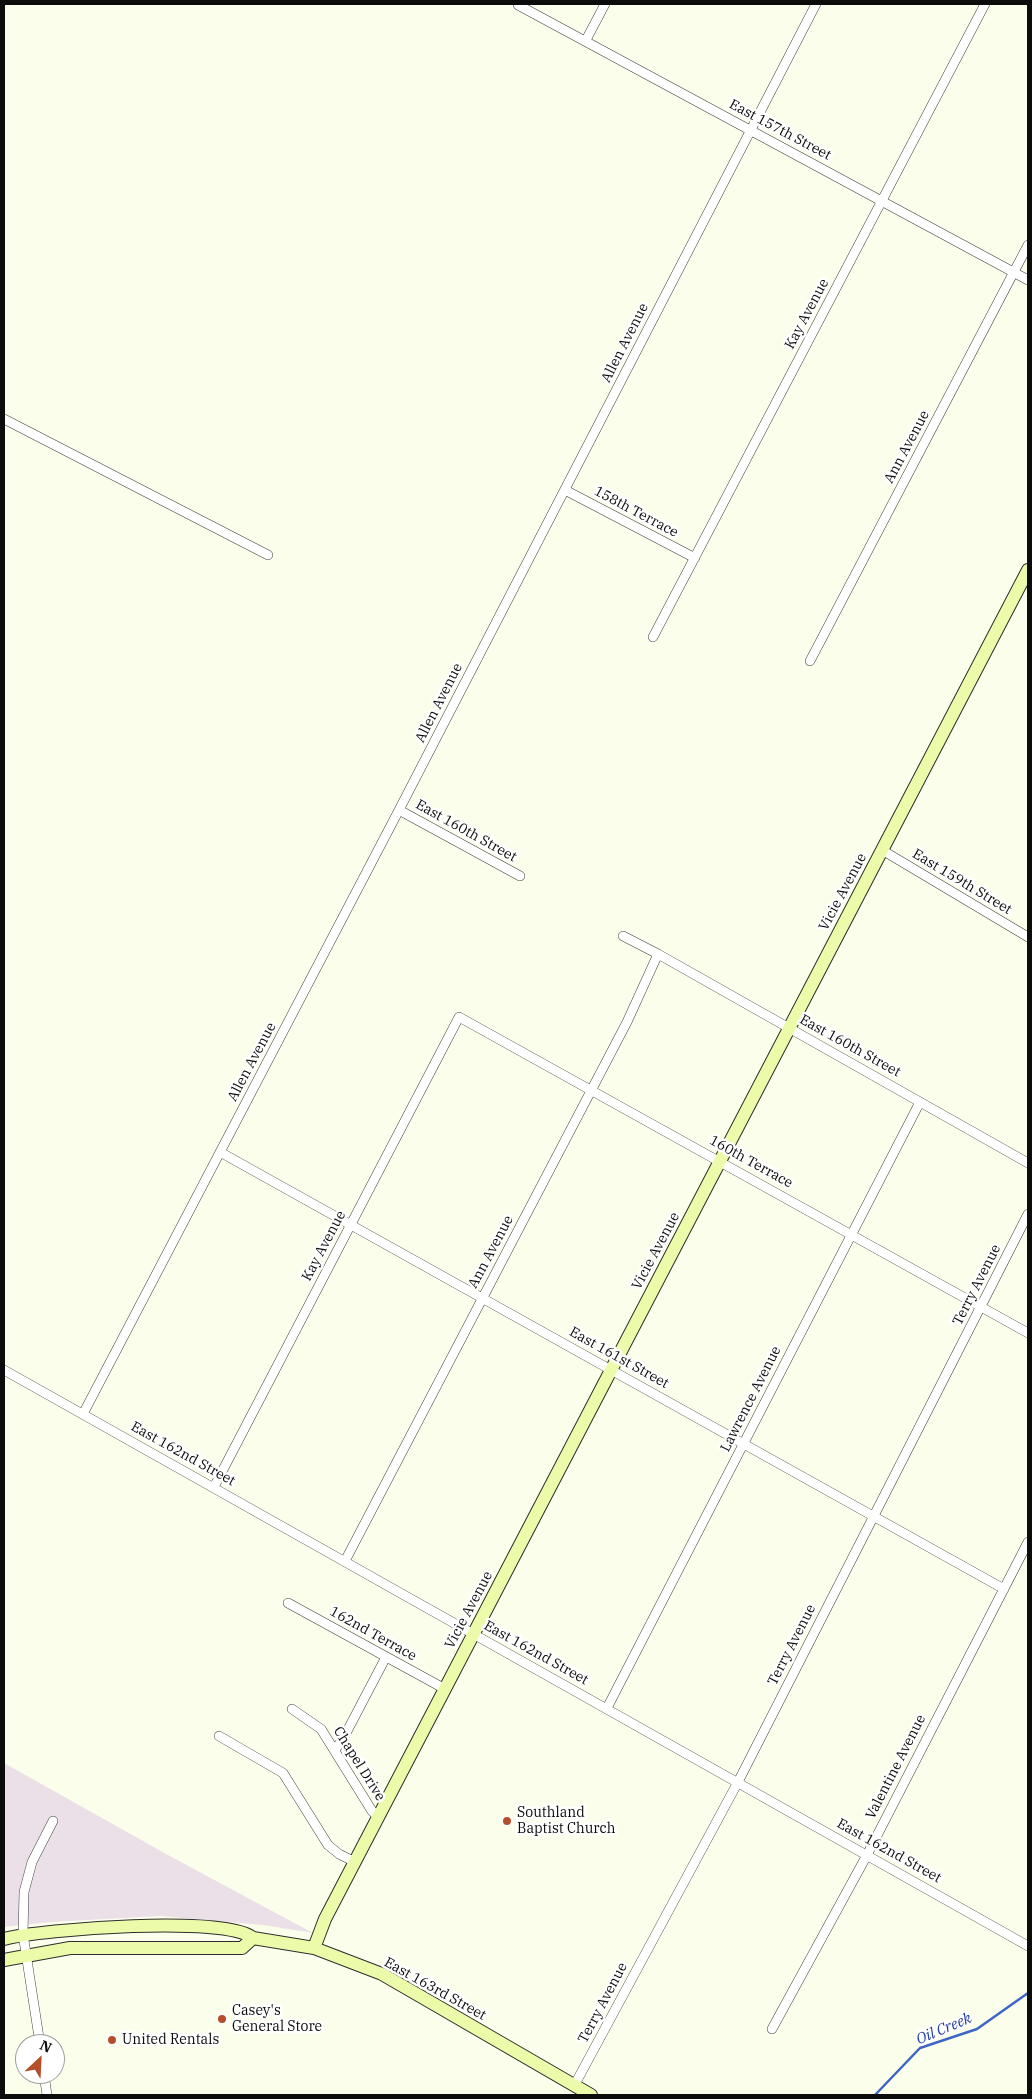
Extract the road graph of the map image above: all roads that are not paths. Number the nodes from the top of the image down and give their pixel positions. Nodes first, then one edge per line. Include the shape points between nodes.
1 (605, 4) edge
2 (816, 4) edge
3 (985, 4) edge
4 (518, 5) dead end
5 (586, 40) junction
6 (751, 130) junction
7 (882, 201) junction
8 (1028, 246) edge
9 (1014, 272) junction
10 (1028, 280) edge
11 (4, 419) edge
12 (565, 490) junction
13 (268, 555) dead end
14 (695, 558) junction
15 (1028, 570) edge
16 (654, 637) dead end
17 (810, 661) dead end
18 (399, 810) junction
19 (882, 850) junction
20 (520, 876) dead end
21 (623, 936) dead end
22 (1028, 937) edge
23 (658, 954) junction
24 (459, 1017) joint
25 (790, 1028) junction
26 (591, 1089) junction
27 (920, 1102) junction
28 (220, 1152) junction
29 (720, 1161) junction
30 (1028, 1163) edge
31 (1028, 1214) edge
32 (351, 1224) junction
33 (851, 1234) junction
34 (483, 1297) junction
35 (981, 1307) junction
36 (1028, 1333) edge
37 (612, 1369) junction
38 (4, 1370) edge
39 (83, 1414) junction
40 (744, 1442) junction
41 (214, 1487) junction
42 (874, 1516) junction
43 (1028, 1542) edge
44 (345, 1561) junction
45 (1004, 1589) junction
46 (288, 1603) dead end
47 (474, 1634) junction
48 (386, 1657) junction
49 (445, 1689) junction
50 (607, 1708) junction
51 (292, 1709) dead end
52 (219, 1736) dead end
53 (335, 1750) junction
54 (738, 1782) junction
55 (378, 1817) junction
56 (53, 1821) dead end
57 (867, 1855) junction
58 (355, 1862) junction
59 (23, 1934) junction
60 (253, 1938) junction
61 (4, 1939) edge
62 (1028, 1946) edge
63 (314, 1948) junction
64 (28, 1956) junction
65 (4, 1960) edge
66 (772, 2030) dead end
67 (39, 2034) edge
68 (574, 2086) junction
69 (591, 2095) edge

1 - 5 street
2 - 6 street, Allen Avenue
3 - 7 street, Kay Avenue
4 - 5 street, East 157th Street
5 - 6 street, East 157th Street
6 - 7 street, East 157th Street
6 - 12 street, Allen Avenue
7 - 9 street, East 157th Street
7 - 14 street, Kay Avenue
8 - 9 street, Ann Avenue
9 - 10 street, East 157th Street
9 - 17 street, Ann Avenue
11 - 13 street
12 - 14 street, 158th Terrace
12 - 18 street, Allen Avenue
14 - 16 street, Kay Avenue
15 - 19 street, Vicie Avenue
18 - 20 street, East 160th Street
18 - 28 street, Allen Avenue
19 - 22 street, East 159th Street
19 - 25 street, Vicie Avenue
21 - 23 street, East 160th Street
23 - 25 street, East 160th Street
23 - 26 street, Ann Avenue
24 - 26 street, 160th Terrace
24 - 32 street, Kay Avenue
25 - 27 street, East 160th Street
25 - 29 street, Vicie Avenue
26 - 29 street, 160th Terrace
26 - 34 street, Ann Avenue
27 - 30 street, East 160th Street
27 - 33 street, Lawrence Avenue
28 - 32 street, East 161st Street
28 - 39 street, Allen Avenue
29 - 33 street, 160th Terrace
29 - 37 street, Vicie Avenue
31 - 35 street, Terry Avenue
32 - 34 street, East 161st Street
32 - 41 street, Kay Avenue
33 - 35 street, 160th Terrace
33 - 40 street, Lawrence Avenue
34 - 37 street, East 161st Street
34 - 44 street, Ann Avenue
35 - 36 street, 160th Terrace
35 - 42 street, Terry Avenue
37 - 40 street, East 161st Street
37 - 47 street, Vicie Avenue
38 - 39 street, East 162nd Street
39 - 41 street, East 162nd Street
40 - 42 street, East 161st Street
40 - 50 street, Lawrence Avenue
41 - 44 street, East 162nd Street
42 - 45 street, East 161st Street
42 - 54 street, Terry Avenue
43 - 45 street, Valentine Avenue
44 - 47 street, East 162nd Street
45 - 57 street, Valentine Avenue
46 - 48 street, 162nd Terrace
47 - 49 street, Vicie Avenue
47 - 50 street, East 162nd Street
48 - 49 street, 162nd Terrace
48 - 53 street
49 - 55 street, Vicie Avenue
50 - 54 street, East 162nd Street
51 - 53 street, Chapel Drive via 321,1728
52 - 58 street via 283,1773 328,1845
53 - 55 street, Chapel Drive
54 - 57 street, East 162nd Street
54 - 68 street, Terry Avenue
55 - 58 street, Vicie Avenue
56 - 59 street via 30,1870 24,1892
57 - 62 street, East 162nd Street
57 - 66 street, Valentine Avenue
58 - 63 street, Vicie Avenue via 325,1919
59 - 60 street, East 163rd Street via 141,1926 211,1927 247,1932
59 - 61 street, East 163rd Street
59 - 64 street
60 - 63 street, East 163rd Street
60 - 64 street via 242,1948 70,1948
63 - 68 street, East 163rd Street via 382,1974
64 - 65 street
64 - 67 street
68 - 69 street, East 163rd Street

